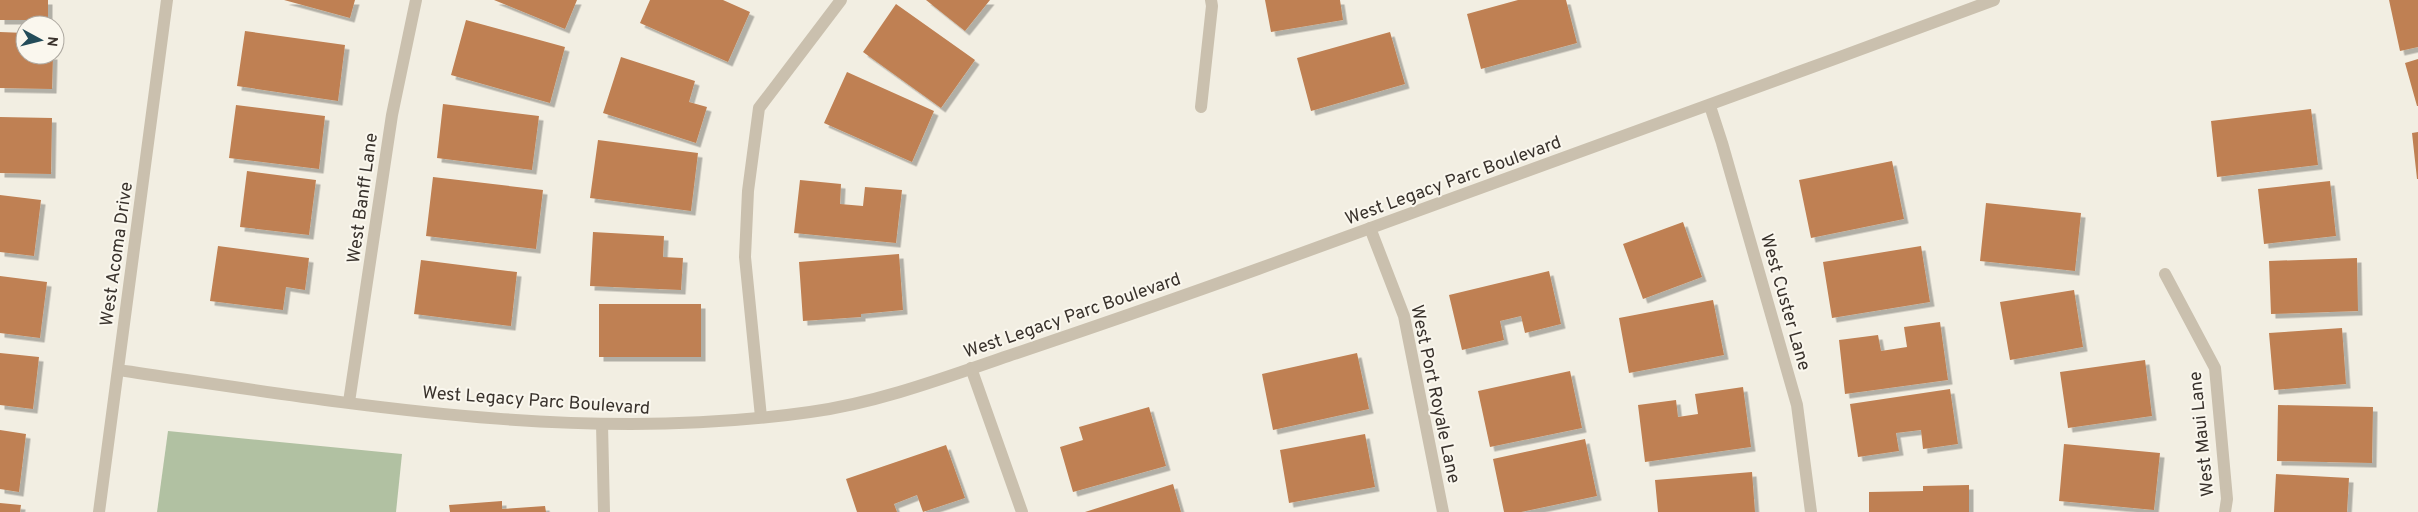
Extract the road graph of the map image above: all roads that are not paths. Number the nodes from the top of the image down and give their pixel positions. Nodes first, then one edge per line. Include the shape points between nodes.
1 (167, 0) edge
2 (416, 0) edge
3 (841, 0) edge
4 (1211, 0) edge
5 (1994, 0) edge
6 (1710, 106) junction
7 (1202, 108) dead end
8 (1370, 228) junction
9 (2164, 274) dead end
10 (971, 368) junction
11 (118, 370) junction
12 (349, 402) junction
13 (761, 417) junction
14 (602, 424) junction
15 (99, 512) edge
16 (604, 512) edge
17 (1022, 512) edge
18 (1443, 512) edge
19 (1811, 512) edge
20 (2225, 512) edge

1 - 11 street, West Acoma Drive
2 - 12 street, West Banff Lane via 392,115
3 - 13 street via 759,108 748,191 745,257
4 - 7 street
5 - 6 street, West Legacy Parc Boulevard
6 - 8 street, West Legacy Parc Boulevard
6 - 19 street, West Custer Lane via 1797,405
8 - 10 street, West Legacy Parc Boulevard via 1165,303
8 - 18 street, West Port Royale Lane via 1404,316
9 - 20 street, West Maui Lane via 2215,368 2227,498
10 - 13 street, West Legacy Parc Boulevard via 904,390 814,412
10 - 17 street
11 - 12 street, West Legacy Parc Boulevard
11 - 15 street, West Acoma Drive
12 - 14 street, West Legacy Parc Boulevard via 512,420
13 - 14 street, West Legacy Parc Boulevard via 661,426
14 - 16 street

